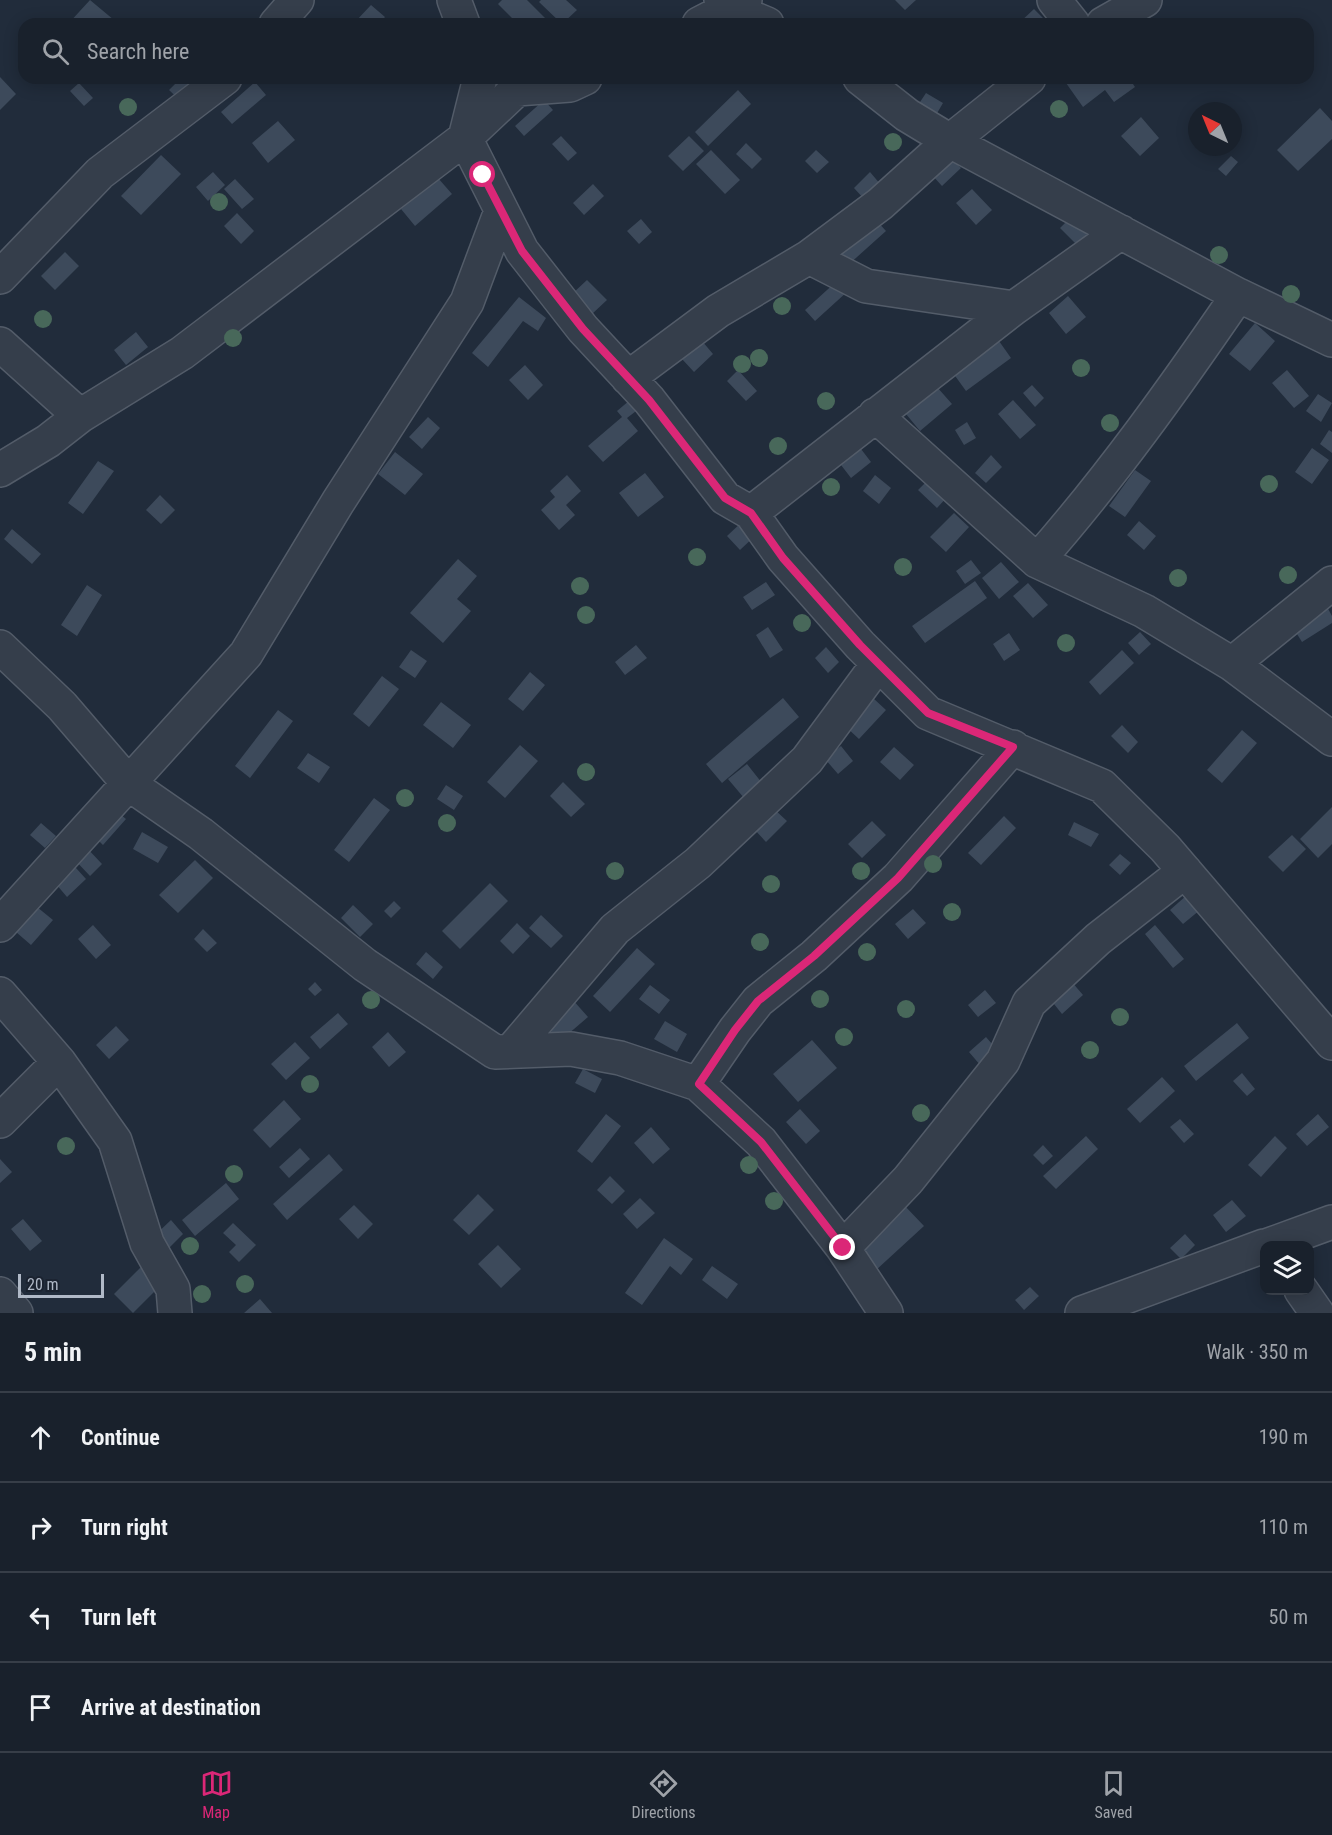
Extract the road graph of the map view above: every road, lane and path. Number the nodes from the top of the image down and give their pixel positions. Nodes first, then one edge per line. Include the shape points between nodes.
1 (297, 0) edge
2 (454, 0) edge
3 (1054, 0) edge
4 (1145, 0) edge
5 (732, 3) edge
6 (281, 18) edge
7 (461, 18) edge
8 (708, 18) edge
9 (757, 18) edge
10 (1068, 18) edge
11 (1114, 18) edge
12 (217, 84) edge
13 (478, 84) edge
14 (572, 84) edge
15 (868, 84) edge
16 (1021, 84) edge
17 (465, 138) junction
18 (950, 141) junction
19 (501, 211) junction
20 (1122, 232) junction
21 (810, 257) junction
22 (0, 277) edge
23 (1238, 295) junction
24 (1014, 308) junction
25 (1332, 340) edge
26 (0, 344) edge
27 (628, 378) junction
28 (875, 415) junction
29 (80, 416) junction
30 (0, 470) edge
31 (751, 513) junction
32 (1037, 561) junction
33 (1332, 584) edge
34 (0, 647) edge
35 (878, 663) junction
36 (1232, 664) junction
37 (1332, 739) edge
38 (1013, 747) junction
39 (129, 784) junction
40 (1185, 871) junction
41 (0, 925) edge
42 (0, 994) edge
43 (1330, 1038) edge
44 (512, 1050) junction
45 (59, 1062) junction
46 (699, 1084) junction
47 (0, 1121) edge
48 (1332, 1222) edge
49 (1277, 1241) edge
50 (1260, 1247) edge
51 (843, 1248) junction
52 (0, 1294) edge
53 (1304, 1295) edge
54 (16, 1313) edge
55 (175, 1313) edge
56 (886, 1313) edge
57 (1082, 1313) edge
58 (1317, 1313) edge

1 - 6 street
2 - 7 street
3 - 10 street
4 - 11 street
5 - 8 street
5 - 9 street
12 - 22 street via 100,173
13 - 17 street
14 - 17 street via 518,89
15 - 18 street via 907,115
16 - 18 street
17 - 19 street
17 - 29 street via 182,353
18 - 20 street
18 - 21 street via 880,204
19 - 27 street via 522,251 583,329
19 - 39 street via 467,302 246,654
20 - 23 street
20 - 24 street
21 - 24 street via 866,286
21 - 27 street via 718,311
23 - 25 street
23 - 32 street via 1154,416
24 - 28 street
26 - 29 street
27 - 31 street via 725,498
28 - 31 street
28 - 32 street
29 - 30 street
31 - 35 street via 783,558
32 - 36 street via 1144,610
33 - 36 street
34 - 39 street via 62,706
35 - 38 street via 928,713
35 - 44 street via 807,760 698,863 615,929
36 - 37 street
38 - 40 street via 1102,786
38 - 46 street via 898,878 814,956 758,1001
39 - 41 street
39 - 44 street via 201,834 365,966 495,1052
40 - 43 street
40 - 51 street via 1098,939 1029,1003 1003,1061 908,1180
42 - 45 street
44 - 46 street via 571,1049 600,1054
45 - 47 street
45 - 55 street via 115,1141 147,1243 173,1289
46 - 51 street via 761,1142
48 - 49 street
50 - 57 street
51 - 56 street
52 - 54 street
53 - 58 street

